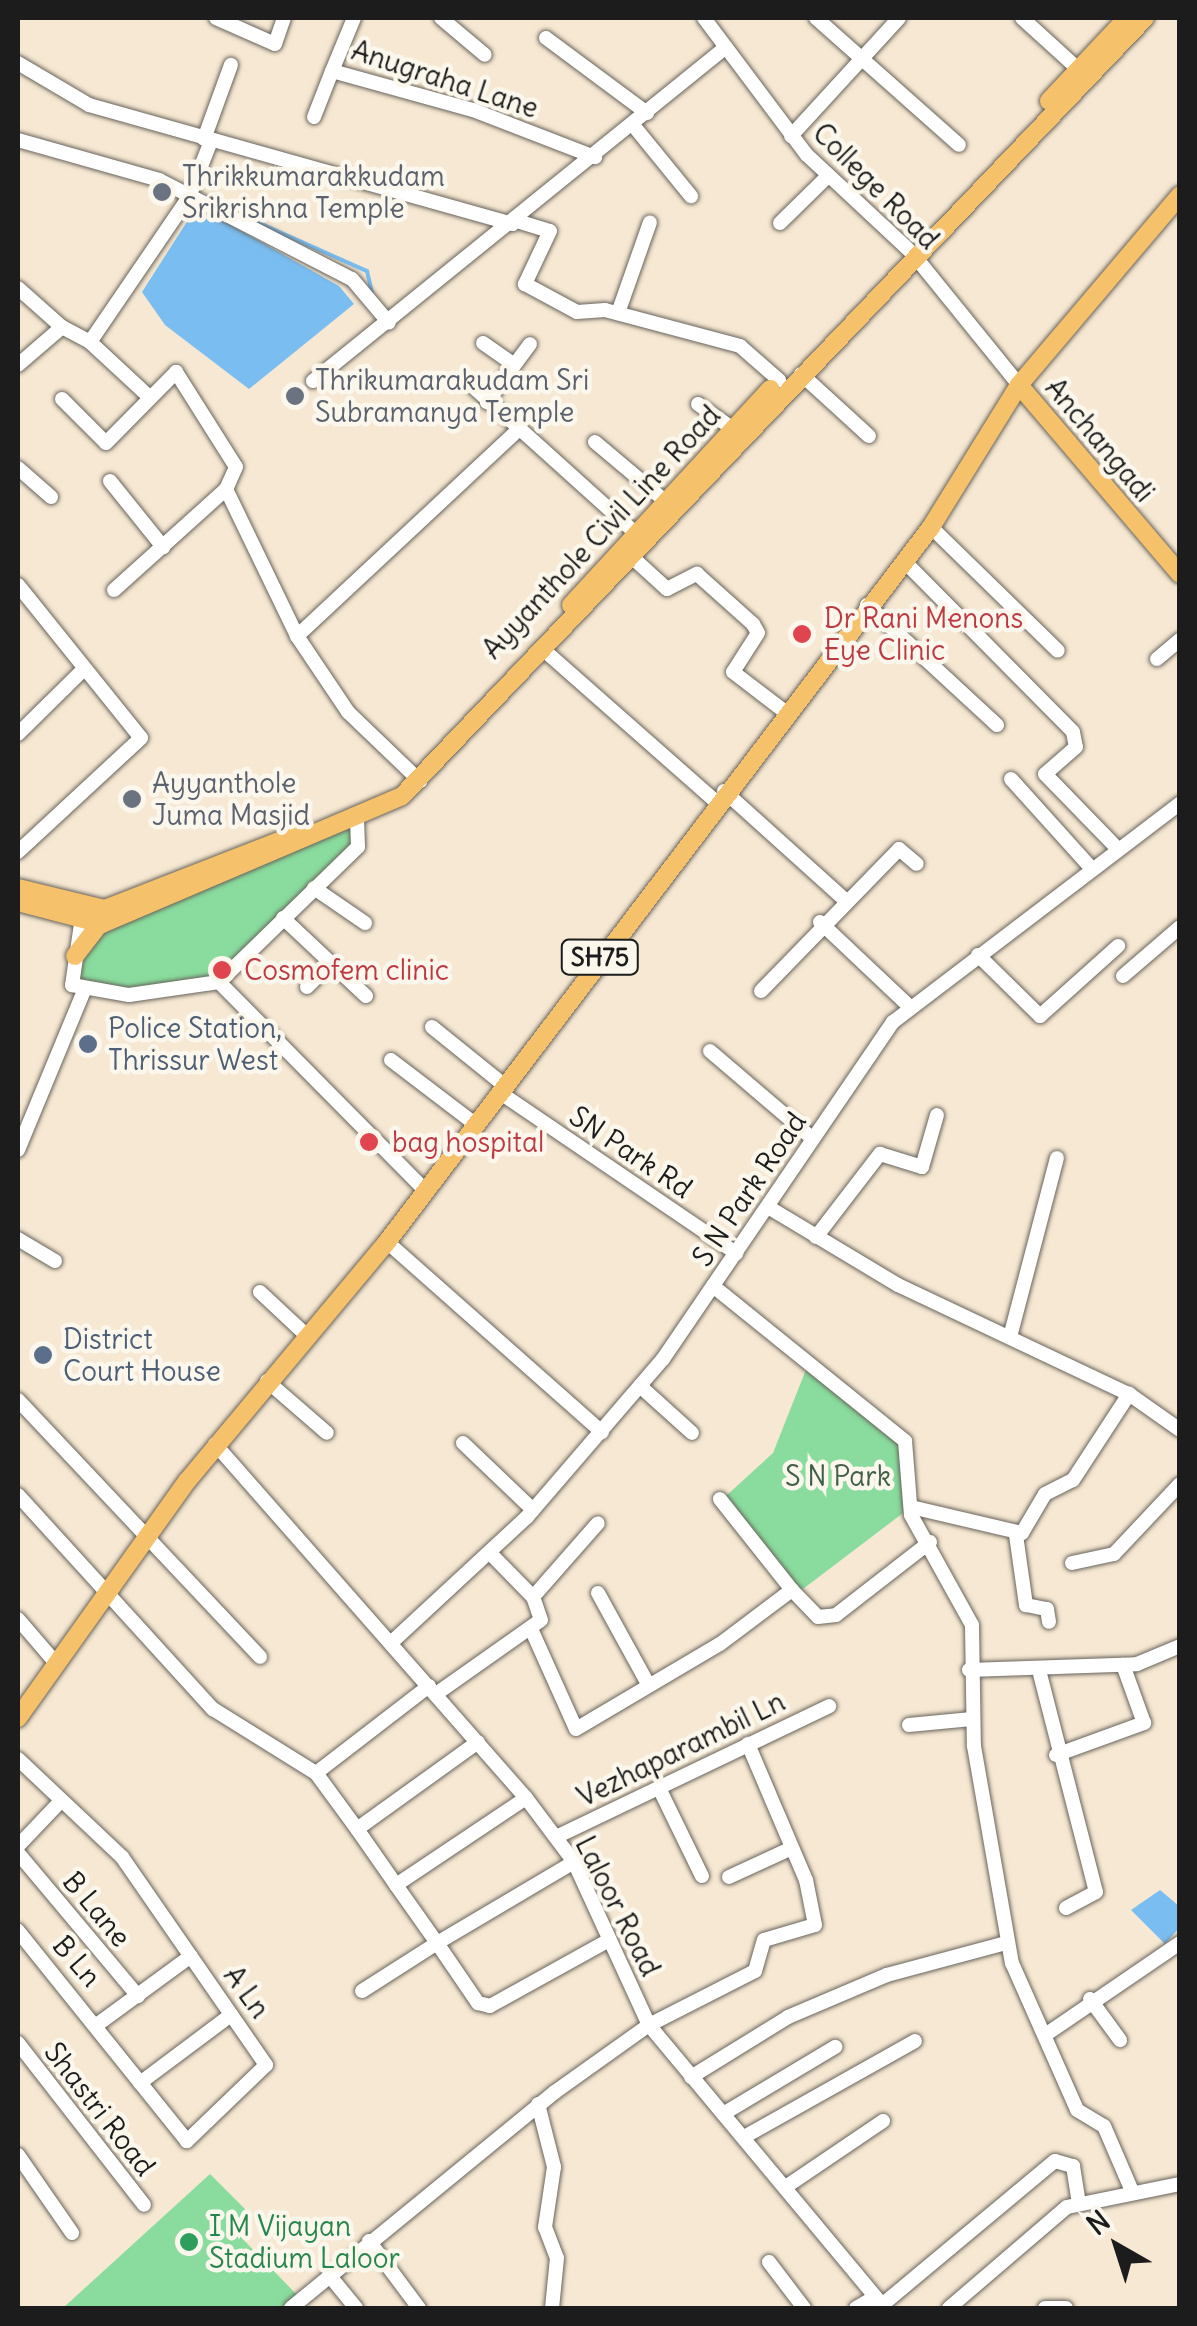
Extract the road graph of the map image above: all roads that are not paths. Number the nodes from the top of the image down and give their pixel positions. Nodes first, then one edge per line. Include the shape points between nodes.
1 (216, 18) edge
2 (284, 18) edge
3 (354, 18) edge
4 (441, 18) edge
5 (704, 18) edge
6 (816, 18) edge
7 (898, 18) edge
8 (1022, 18) edge
9 (1127, 18) edge
10 (1146, 18) edge
11 (546, 38) dead end
12 (726, 47) junction
13 (486, 56) dead end
14 (862, 58) junction
15 (18, 64) edge
16 (232, 64) dead end
17 (1078, 70) junction
18 (332, 72) junction
19 (647, 113) junction
20 (314, 117) dead end
21 (633, 125) junction
22 (790, 136) junction
23 (18, 140) edge
24 (207, 140) junction
25 (959, 144) dead end
26 (595, 158) junction
27 (826, 178) junction
28 (1180, 195) edge
29 (189, 196) junction
30 (691, 196) dead end
31 (515, 222) junction
32 (650, 222) dead end
33 (780, 223) dead end
34 (910, 252) junction
35 (18, 288) edge
36 (618, 314) junction
37 (389, 323) junction
38 (62, 327) junction
39 (90, 342) junction
40 (483, 343) dead end
41 (530, 344) dead end
42 (18, 365) edge
43 (801, 374) junction
44 (779, 380) junction
45 (313, 381) dead end
46 (470, 384) dead end
47 (1019, 385) junction
48 (146, 394) junction
49 (62, 399) dead end
50 (488, 402) junction
51 (698, 404) dead end
52 (740, 428) junction
53 (518, 430) junction
54 (869, 436) dead end
55 (595, 442) dead end
56 (18, 468) edge
57 (110, 481) dead end
58 (226, 489) junction
59 (51, 497) dead end
60 (665, 502) junction
61 (930, 526) junction
62 (641, 538) junction
63 (163, 546) junction
64 (634, 558) junction
65 (904, 561) junction
66 (1178, 570) edge
67 (19, 589) edge
68 (114, 590) dead end
69 (867, 606) junction
70 (297, 636) junction
71 (1180, 640) edge
72 (1058, 651) dead end
73 (545, 652) junction
74 (1157, 659) dead end
75 (84, 670) junction
76 (513, 678) junction
77 (784, 711) junction
78 (997, 725) dead end
79 (18, 734) edge
80 (416, 777) junction
81 (1011, 780) dead end
82 (720, 796) junction
83 (1180, 802) edge
84 (380, 804) junction
85 (357, 822) junction
86 (1117, 848) junction
87 (18, 852) edge
88 (918, 864) dead end
89 (1090, 868) junction
90 (18, 888) edge
91 (314, 888) junction
92 (845, 900) junction
93 (18, 902) edge
94 (92, 917) junction
95 (283, 918) junction
96 (365, 922) dead end
97 (820, 922) junction
98 (1180, 927) edge
99 (1118, 946) dead end
100 (978, 954) junction
101 (75, 956) joint
102 (331, 963) junction
103 (1122, 976) dead end
104 (218, 982) junction
105 (308, 987) dead end
106 (761, 990) dead end
107 (84, 991) junction
108 (366, 996) dead end
109 (910, 1007) junction
110 (432, 1027) dead end
111 (710, 1050) dead end
112 (391, 1060) dead end
113 (502, 1088) junction
114 (937, 1115) dead end
115 (475, 1124) junction
116 (813, 1139) junction
117 (18, 1150) edge
118 (1057, 1158) dead end
119 (425, 1190) junction
120 (768, 1206) junction
121 (816, 1237) junction
122 (18, 1239) edge
123 (387, 1242) junction
124 (736, 1253) junction
125 (55, 1262) dead end
126 (713, 1286) junction
127 (260, 1292) dead end
128 (307, 1336) junction
129 (1010, 1337) junction
130 (267, 1382) junction
131 (640, 1386) junction
132 (1129, 1394) junction
133 (18, 1400) edge
134 (1180, 1430) edge
135 (602, 1432) junction
136 (692, 1433) dead end
137 (328, 1434) dead end
138 (463, 1443) dead end
139 (215, 1444) junction
140 (1180, 1484) edge
141 (18, 1496) edge
142 (720, 1499) dead end
143 (910, 1507) junction
144 (533, 1510) junction
145 (598, 1523) dead end
146 (1016, 1534) junction
147 (146, 1537) junction
148 (930, 1542) junction
149 (491, 1554) junction
150 (1072, 1563) dead end
151 (792, 1590) junction
152 (103, 1594) junction
153 (598, 1594) dead end
154 (533, 1597) junction
155 (18, 1619) edge
156 (1049, 1622) dead end
157 (532, 1631) junction
158 (393, 1641) junction
159 (1180, 1646) edge
160 (260, 1657) dead end
161 (55, 1662) junction
162 (1123, 1665) junction
163 (969, 1670) junction
164 (1040, 1674) junction
165 (646, 1682) junction
166 (432, 1690) junction
167 (22, 1696) edge
168 (829, 1706) dead end
169 (18, 1718) edge
170 (972, 1719) junction
171 (909, 1725) dead end
172 (478, 1742) junction
173 (748, 1744) junction
174 (1056, 1754) junction
175 (18, 1759) edge
176 (316, 1773) junction
177 (660, 1788) junction
178 (526, 1798) junction
179 (59, 1803) junction
180 (358, 1829) junction
181 (556, 1837) junction
182 (792, 1848) junction
183 (18, 1850) edge
184 (574, 1862) junction
185 (702, 1876) dead end
186 (729, 1877) dead end
187 (396, 1886) junction
188 (1066, 1908) dead end
189 (18, 1931) edge
190 (610, 1940) junction
191 (437, 1943) junction
192 (1006, 1943) junction
193 (1180, 1943) edge
194 (190, 1956) junction
195 (362, 1991) dead end
196 (138, 1996) junction
197 (1090, 1999) junction
198 (231, 2015) junction
199 (98, 2024) junction
200 (649, 2025) junction
201 (1048, 2033) junction
202 (1120, 2040) dead end
203 (915, 2041) dead end
204 (18, 2043) edge
205 (835, 2047) dead end
206 (691, 2077) junction
207 (140, 2083) junction
208 (538, 2104) junction
209 (723, 2114) junction
210 (883, 2121) dead end
211 (744, 2137) junction
212 (18, 2155) edge
213 (1180, 2184) edge
214 (787, 2186) junction
215 (1132, 2191) junction
216 (1079, 2202) junction
217 (144, 2206) dead end
218 (72, 2234) dead end
219 (369, 2241) junction
220 (769, 2262) dead end
221 (329, 2274) junction
222 (881, 2304) edge
223 (291, 2308) edge
224 (356, 2308) edge
225 (419, 2308) edge
226 (552, 2308) edge
227 (804, 2308) edge
228 (856, 2308) edge
229 (949, 2308) edge
230 (1046, 2308) edge
231 (1066, 2308) edge

1 - 2 street via 275,44
3 - 18 street, Anugraha Lane
4 - 13 street
5 - 12 street, College Road
6 - 14 street
7 - 14 street
8 - 17 street
9 - 17 main road, Ayyanthole Civil Line Road
10 - 34 main road
11 - 19 street
12 - 19 street
12 - 22 street, College Road
14 - 22 street
14 - 25 street
15 - 24 street via 90,105
16 - 24 street
17 - 34 main road, Ayyanthole Civil Line Road
18 - 20 street
18 - 26 street, Anugraha Lane via 472,110
19 - 21 street
21 - 26 street
21 - 30 street
22 - 27 street, College Road
23 - 29 street via 148,176
24 - 29 street
24 - 31 street
26 - 31 street
27 - 33 street
27 - 34 street, College Road
28 - 47 main road, SH75
29 - 37 street via 352,279
29 - 39 street
31 - 36 street via 550,231 525,284 577,312
31 - 37 street
32 - 36 street
34 - 43 main road, Ayyanthole Civil Line Road
34 - 44 main road, Ayyanthole Civil Line Road
34 - 47 street, College Road
35 - 38 street
36 - 44 street via 740,346
37 - 45 street
38 - 39 street
38 - 42 street
39 - 48 street
40 - 50 street via 514,365
41 - 50 street
43 - 52 main road, Ayyanthole Civil Line Road
43 - 54 street
44 - 52 main road, Ayyanthole Civil Line Road
46 - 50 street
47 - 61 main road, SH75
47 - 66 main road, Anchangadi
48 - 49 street via 106,443
48 - 58 street via 176,372 236,467
50 - 53 street
51 - 52 street
52 - 60 main road, Ayyanthole Civil Line Road
52 - 62 main road, Ayyanthole Civil Line Road
53 - 62 street
53 - 70 street
55 - 60 street
56 - 59 street
57 - 63 street
58 - 63 street
58 - 70 street
60 - 62 main road, Ayyanthole Civil Line Road
61 - 65 main road, SH75
61 - 72 street
62 - 64 main road, Ayyanthole Civil Line Road
62 - 76 main road, Ayyanthole Civil Line Road
63 - 68 street
64 - 73 main road, Ayyanthole Civil Line Road
64 - 77 street via 668,589 697,574 753,624 758,633 733,672
65 - 69 main road, SH75
65 - 86 street via 1073,732 1076,747 1045,774
67 - 75 street
69 - 77 main road, SH75
69 - 78 street
70 - 80 street via 348,712
71 - 74 street
73 - 76 main road, Ayyanthole Civil Line Road
73 - 82 street
75 - 79 street
75 - 87 street via 141,738
76 - 80 main road, Ayyanthole Civil Line Road
77 - 82 main road, SH75
80 - 84 main road, Ayyanthole Civil Line Road
81 - 89 street
82 - 92 street
82 - 113 main road, SH75
83 - 86 street, S N Park Road
84 - 85 main road, Ayyanthole Civil Line Road
84 - 94 main road, Ayyanthole Civil Line Road
85 - 91 street via 358,846
85 - 94 main road, Ayyanthole Civil Line Road
86 - 89 street, S N Park Road
88 - 92 street via 903,847
89 - 100 street, S N Park Road
90 - 94 main road
91 - 95 street
91 - 96 street
92 - 97 street
93 - 94 main road
94 - 101 main road
95 - 102 street
95 - 104 street
97 - 106 street
97 - 109 street
98 - 103 street
99 - 100 street via 1040,1016
100 - 109 street, S N Park Road
101 - 107 street via 72,985
102 - 105 street
102 - 108 street
104 - 107 street via 130,995
104 - 119 street
107 - 117 street
109 - 116 street, S N Park Road
110 - 113 street, SN Park Rd
111 - 116 street
112 - 115 street
113 - 115 main road, SH75
113 - 124 street, SN Park Rd
114 - 121 street via 922,1167 880,1154
115 - 119 main road, SH75
116 - 120 street, S N Park Road
118 - 129 street
119 - 123 main road, SH75
120 - 121 street
120 - 124 street, S N Park Road
121 - 129 street
122 - 125 street
123 - 128 main road, SH75
123 - 135 street
124 - 126 street, S N Park Road
126 - 131 street, S N Park Road
126 - 143 street via 899,1434
127 - 128 street
128 - 130 main road, SH75
129 - 132 street
130 - 137 street
130 - 139 main road, SH75
131 - 135 street, S N Park Road
131 - 136 street
132 - 134 street
132 - 146 street via 1073,1480 1045,1494
133 - 147 street
135 - 144 street, S N Park Road
138 - 144 street
139 - 147 main road, SH75
139 - 158 street, Laloor Road
140 - 150 street via 1114,1554
141 - 152 street
142 - 151 street
143 - 146 street
143 - 148 street
144 - 149 street, S N Park Road
145 - 154 street
146 - 156 street via 1026,1605 1047,1609
147 - 152 main road, SH75
147 - 160 street
148 - 151 street via 836,1615 818,1617
148 - 163 street via 972,1625
149 - 154 street
149 - 158 street, S N Park Road
151 - 165 street via 720,1644
152 - 161 main road, SH75
152 - 176 street via 213,1709
153 - 165 street
154 - 157 street via 541,1620
155 - 161 street
157 - 165 street via 576,1729 612,1714
157 - 166 street
158 - 166 street, Laloor Road
159 - 162 street
161 - 167 main road, SH75
162 - 164 street
162 - 174 street via 1144,1723
163 - 164 street
163 - 170 street
164 - 174 street
166 - 172 street, Laloor Road
166 - 176 street
167 - 169 main road, SH75
168 - 173 street, Vezhaparambil Ln
170 - 171 street
170 - 192 street
172 - 178 street, Laloor Road
172 - 180 street
173 - 177 street, Vezhaparambil Ln
173 - 182 street
174 - 188 street via 1096,1892
175 - 179 street, A Ln
176 - 180 street
177 - 181 street, Vezhaparambil Ln
177 - 185 street
178 - 181 street, Laloor Road
178 - 187 street
179 - 183 street
179 - 194 street, A Ln via 122,1858
180 - 187 street
181 - 184 street, Laloor Road
182 - 186 street
182 - 200 street via 815,1926 764,1940 754,1971
183 - 196 street, B Lane
184 - 190 street, Laloor Road
184 - 191 street
187 - 191 street
189 - 199 street, B Ln
190 - 191 street via 490,2006 478,2003
190 - 200 street, Laloor Road
191 - 195 street
192 - 201 street
192 - 206 street via 887,1975 788,2017
193 - 197 street
194 - 196 street
194 - 198 street, A Ln
196 - 199 street
197 - 201 street
197 - 202 street
198 - 207 street
198 - 207 street, A Ln via 266,2065 191,2139
199 - 207 street, A Ln
200 - 206 street, Laloor Road
200 - 208 street
201 - 215 street via 1076,2110 1104,2126
203 - 211 street
204 - 217 street, Shastri Road
205 - 209 street
206 - 209 street, Laloor Road
208 - 219 street
208 - 226 street via 554,2167 545,2228 557,2258
209 - 211 street, Laloor Road
210 - 214 street
211 - 214 street, Laloor Road
212 - 218 street
213 - 215 street
214 - 222 street, Laloor Road
215 - 216 street
216 - 222 street via 1073,2166 1054,2161
216 - 229 street via 1032,2230
219 - 221 street
219 - 225 street
220 - 227 street
221 - 223 street
221 - 224 street
222 - 228 street
230 - 231 street

